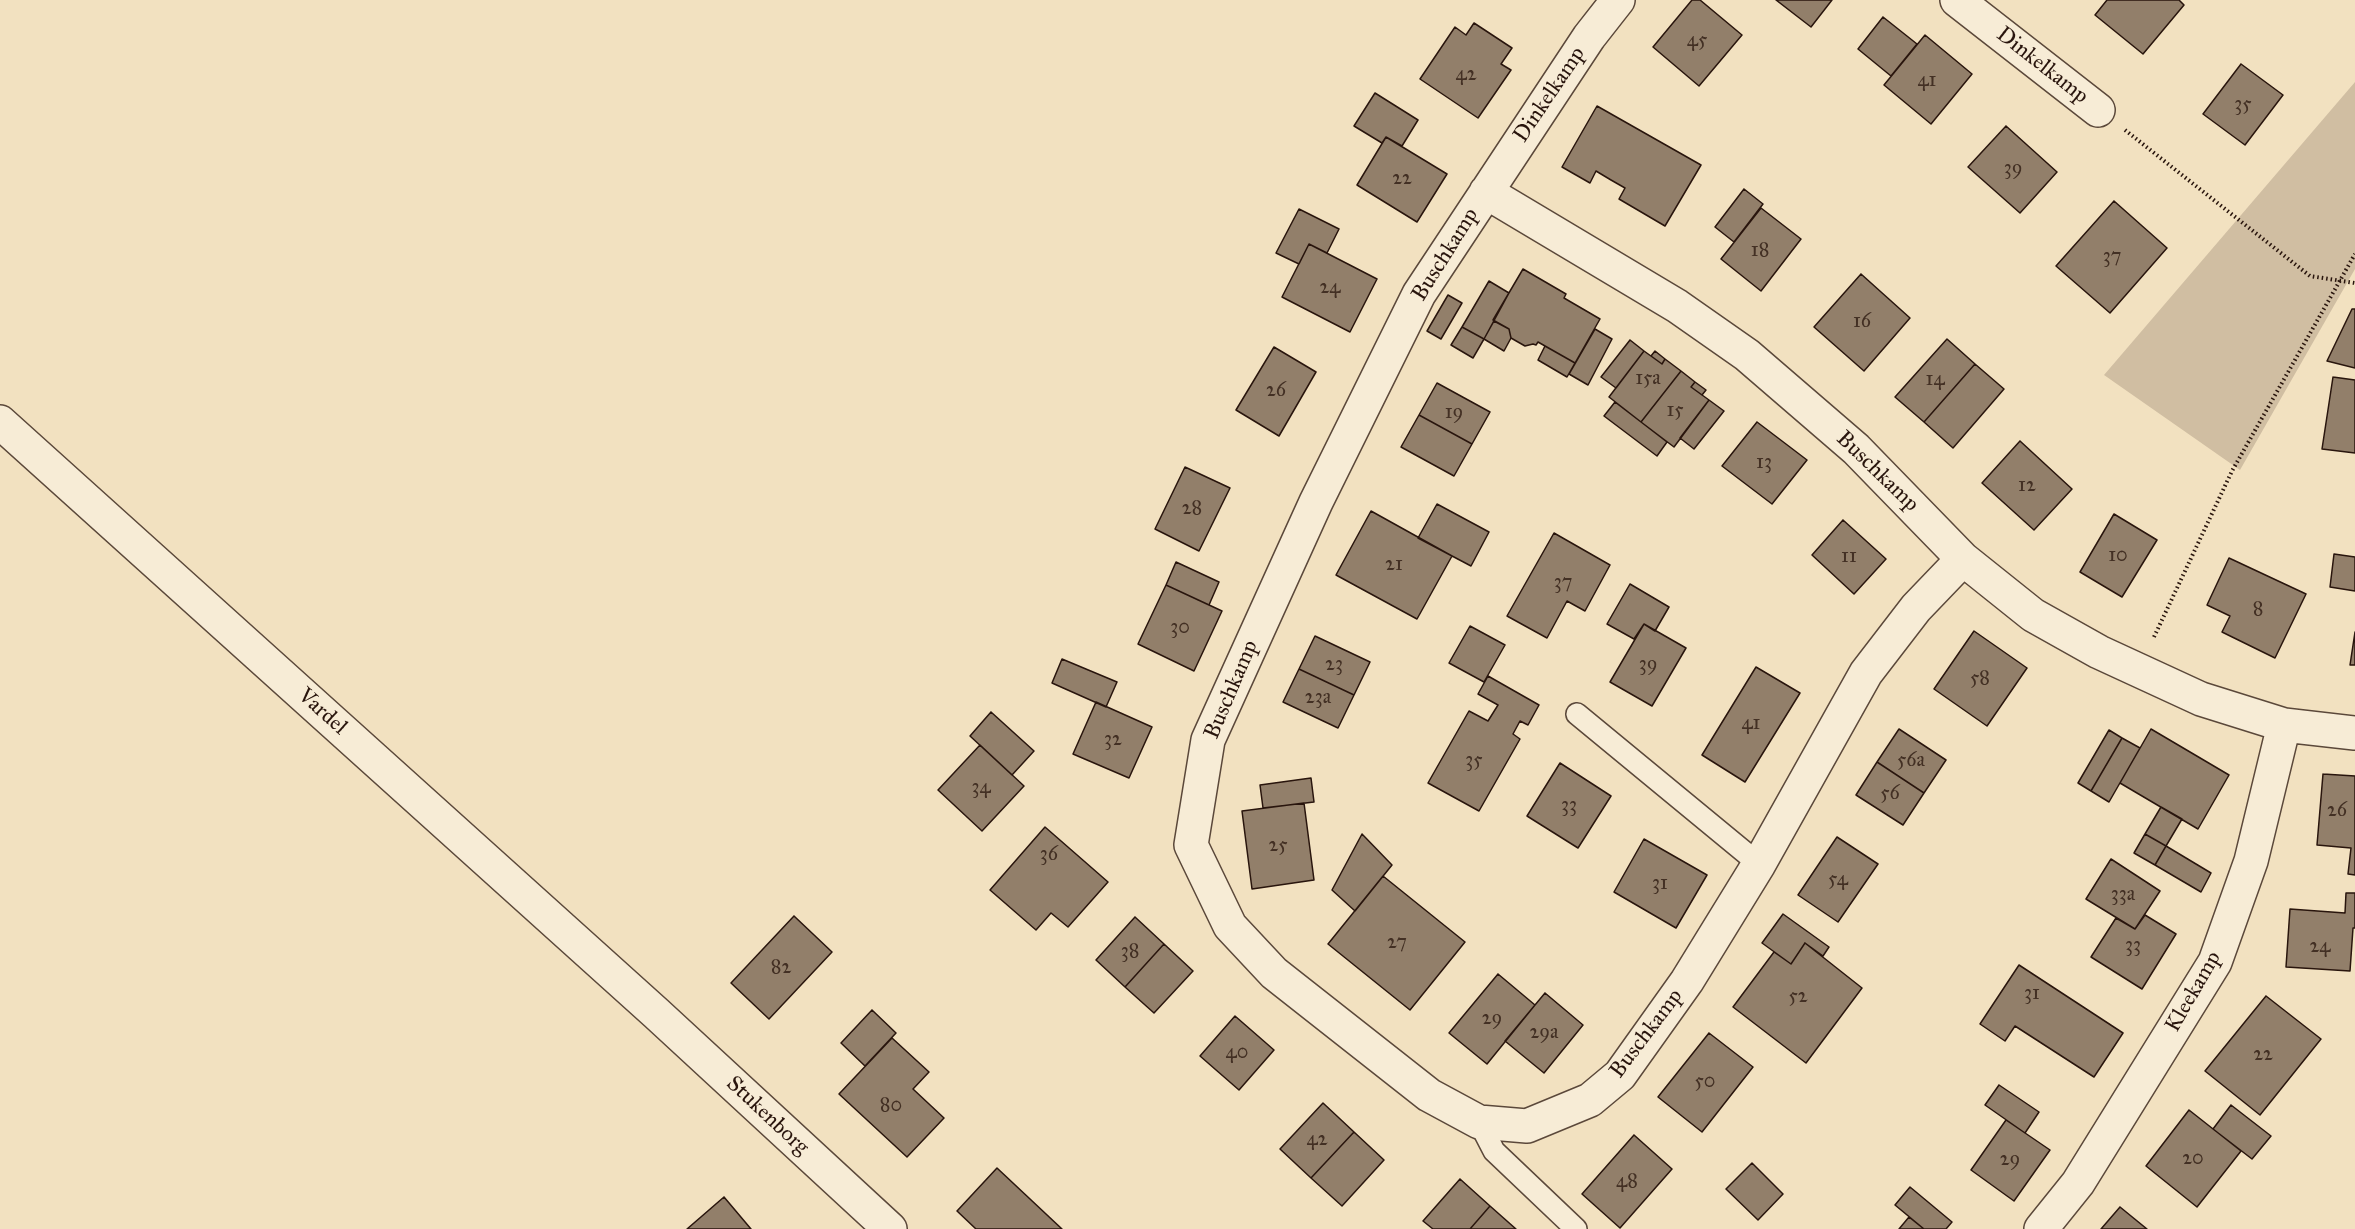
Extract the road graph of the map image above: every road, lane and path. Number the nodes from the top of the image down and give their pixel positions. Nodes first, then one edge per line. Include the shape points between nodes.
1 (1618, 0) edge
2 (1957, 0) edge
3 (2098, 110) joint
4 (1486, 192) junction
5 (2355, 254) edge
6 (2340, 281) junction
7 (2355, 283) edge
8 (0, 422) edge
9 (1963, 559) junction
10 (2138, 670) junction
11 (1577, 714) dead end
12 (2284, 725) junction
13 (2355, 733) edge
14 (1759, 864) junction
15 (644, 1003) joint
16 (1479, 1122) junction
17 (890, 1229) edge
18 (1576, 1229) edge
19 (2041, 1229) edge

1 - 4 street, Dinkelkamp
2 - 3 street, Dinkelkamp
3 - 6 path via 2310,276
4 - 9 street, Buschkamp via 1677,306 1747,355 1856,449
4 - 16 street, Buschkamp via 1419,294 1316,502 1208,740 1191,845 1230,926 1274,973 1429,1095
5 - 6 path
6 - 7 path
6 - 10 path via 2232,471
8 - 15 street, Vardel
9 - 10 street, Buschkamp via 2033,615
9 - 14 street, Buschkamp via 1916,608 1866,674
10 - 12 street, Buschkamp via 2201,699
11 - 14 lane
12 - 13 street, Buschkamp
12 - 19 street, Kleekamp via 2251,861 2215,962 2078,1183
14 - 16 street, Buschkamp via 1687,981 1620,1075 1590,1100 1527,1126
15 - 17 street, Stukenborg
16 - 18 lane via 1494,1151

